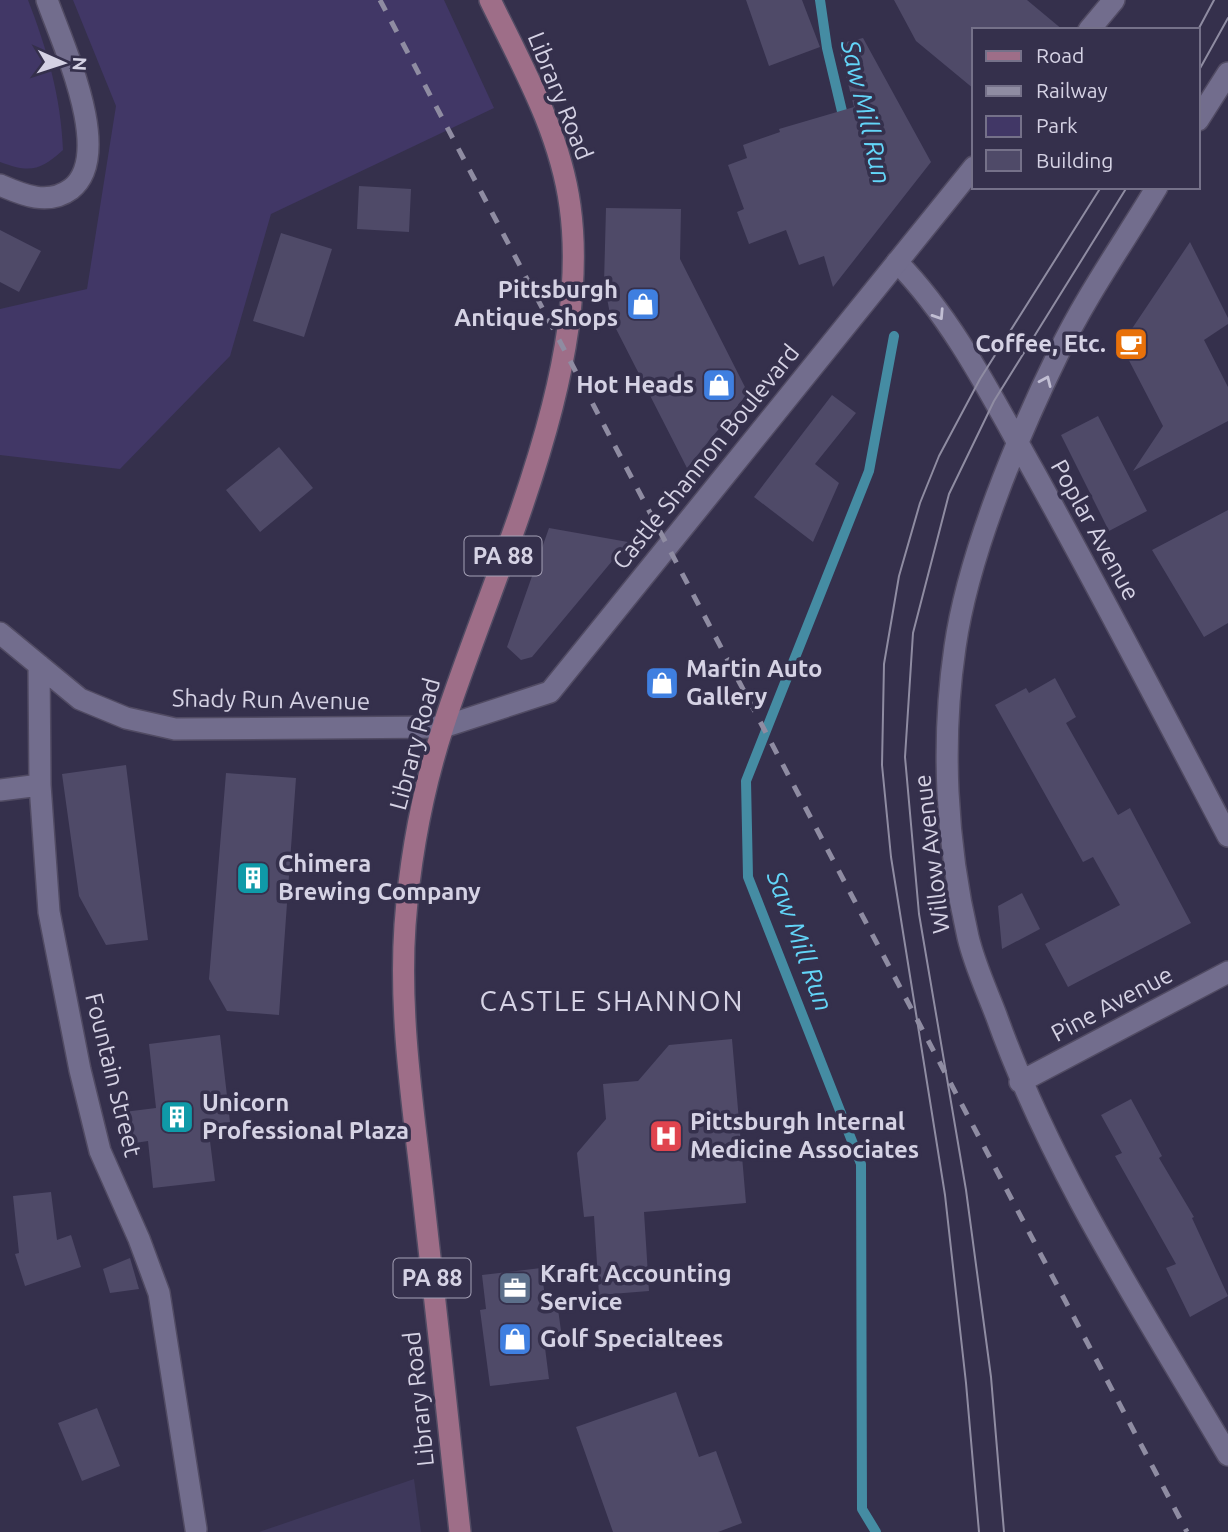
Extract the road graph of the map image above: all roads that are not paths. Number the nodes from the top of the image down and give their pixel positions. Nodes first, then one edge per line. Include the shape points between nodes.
1 (47, 0) edge
2 (490, 0) edge
3 (1114, 0) edge
4 (1091, 28) edge
5 (1228, 73) edge
6 (1200, 117) edge
7 (972, 169) edge
8 (0, 185) edge
9 (1156, 189) edge
10 (897, 262) junction
11 (1017, 443) junction
12 (0, 633) edge
13 (39, 665) junction
14 (443, 727) junction
15 (40, 785) junction
16 (0, 790) edge
17 (1228, 836) edge
18 (1228, 972) edge
19 (1020, 1082) junction
20 (1228, 1455) edge
21 (197, 1529) dead end
22 (460, 1532) edge

1 - 8 street via 82,99 89,153 82,180 62,196 31,198
2 - 14 main road, Library Road / PA 88 via 557,148 570,207 575,286 545,436
3 - 4 street
5 - 6 street
7 - 10 street, Castle Shannon Boulevard
11 -> 9 street, Willow Avenue via 1059,351
10 -> 11 street, Poplar Avenue via 925,294
10 - 14 street, Castle Shannon Boulevard via 550,692
11 - 17 street, Poplar Avenue
11 - 19 street, Willow Avenue via 972,571 955,644 947,720 948,812 968,938
12 - 13 street, Shady Run Avenue
13 - 14 street, Shady Run Avenue via 80,699 126,718 175,729
13 - 15 street, Fountain Street
14 - 22 main road, Library Road / PA 88 via 421,813 405,926 405,1036
15 - 16 street
15 - 21 street, Fountain Street via 49,912 80,1070 100,1151 159,1293
18 - 19 street, Pine Avenue
19 - 20 street, Willow Avenue via 1085,1211

